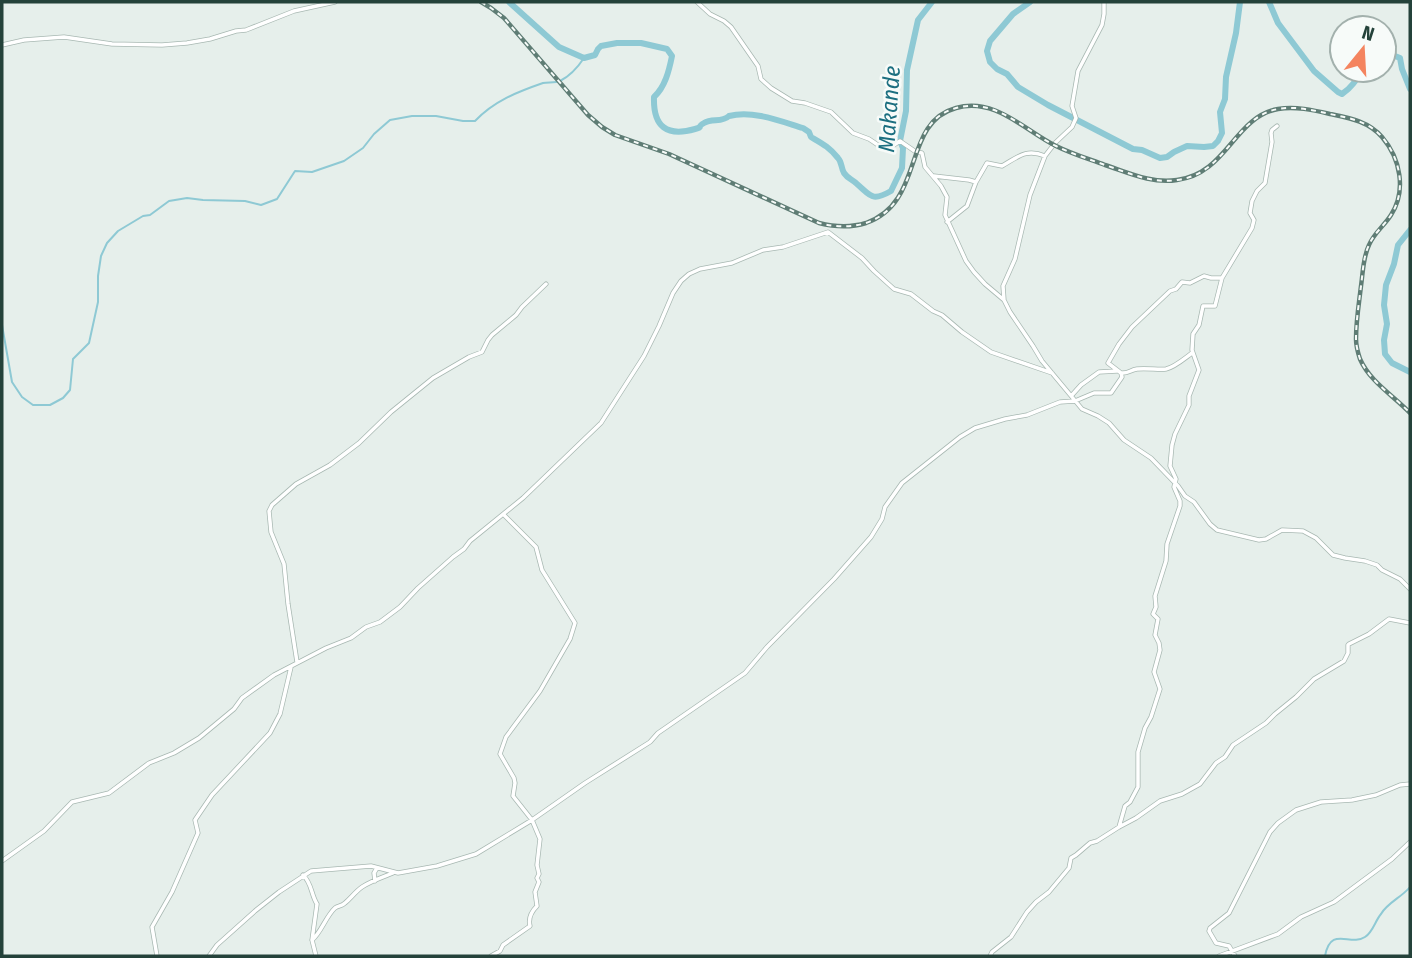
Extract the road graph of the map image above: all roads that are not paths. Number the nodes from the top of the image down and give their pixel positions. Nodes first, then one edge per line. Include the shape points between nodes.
1 (335, 2) edge
2 (697, 2) edge
3 (1104, 2) edge
4 (2, 46) edge
5 (1277, 127) dead end
6 (1045, 156) junction
7 (934, 176) junction
8 (976, 182) junction
9 (947, 222) junction
10 (1222, 278) junction
11 (546, 285) dead end
12 (1004, 300) junction
13 (1192, 353) junction
14 (1119, 372) junction
15 (1052, 373) junction
16 (1071, 395) junction
17 (1075, 401) junction
18 (1175, 484) junction
19 (504, 515) junction
20 (1410, 589) edge
21 (1410, 623) edge
22 (298, 662) junction
23 (291, 667) junction
24 (1410, 784) edge
25 (533, 820) junction
26 (1119, 827) junction
27 (1410, 842) edge
28 (2, 861) edge
29 (377, 868) junction
30 (394, 872) junction
31 (303, 875) junction
32 (375, 881) junction
33 (312, 940) junction
34 (1233, 950) junction
35 (157, 956) edge
36 (209, 956) edge
37 (316, 956) edge
38 (491, 956) edge
39 (990, 956) edge
40 (1219, 956) edge
41 (1235, 956) edge

1 - 4 street via 187,43 113,44 64,37
2 - 7 street via 731,27 771,88 829,111 853,133 884,149 900,141 921,152 925,167
3 - 6 street via 1102,25 1077,71 1072,106 1076,118
5 - 10 street via 1271,133 1265,183 1252,201 1252,228
6 - 8 street via 1028,153 1002,166 988,162
6 - 12 street via 1004,283
7 - 8 street
7 - 9 street via 947,197
8 - 9 street via 967,205
9 - 12 street via 974,272
10 - 13 street via 1214,306 1202,307
10 - 14 street via 1203,276 1170,291 1119,344 1108,364
11 - 22 street via 492,335 482,352 433,378 359,443 272,505 271,532 285,564
12 - 15 street
13 - 14 street via 1164,370
13 - 18 street via 1199,370 1172,445 1170,466
14 - 16 street via 1100,372
14 - 17 street via 1122,379 1111,393 1094,393
15 - 16 street
15 - 19 street via 991,352 911,295 896,291 862,258 825,232 688,274 671,296 644,356 601,423
16 - 17 street
17 - 18 street via 1109,423
17 - 25 street via 975,428 942,450 902,484 871,537 746,673
18 - 20 street via 1219,531 1259,540 1282,530 1303,531 1333,555 1377,565
18 - 26 street via 1180,506 1153,613 1158,619 1155,631 1160,650 1154,672 1160,689 1138,752 1138,787 1125,806
19 - 22 street via 380,622
19 - 25 street via 536,547 542,570 575,623 570,639 506,737 500,754 514,778 514,800
21 - 26 street via 1389,619 1348,644 1344,661 1314,679 1266,723 1233,745 1201,783 1161,800
22 - 23 street
23 - 28 street via 252,690 188,745 149,763 108,793 72,802 44,831
23 - 35 street via 280,714 270,733 195,820 198,833 152,927
24 - 34 street via 1352,800 1307,805 1275,826 1230,912 1210,928 1217,944
25 - 30 street via 476,854
25 - 38 street via 541,841 537,906 528,920 530,926
26 - 39 street via 1071,859 1049,892
27 - 34 street via 1334,902 1278,934
29 - 30 street
29 - 31 street
29 - 32 street
30 - 32 street
31 - 33 street via 317,904
31 - 36 street via 228,934
32 - 33 street via 335,908
33 - 37 street
34 - 40 street
34 - 41 street

